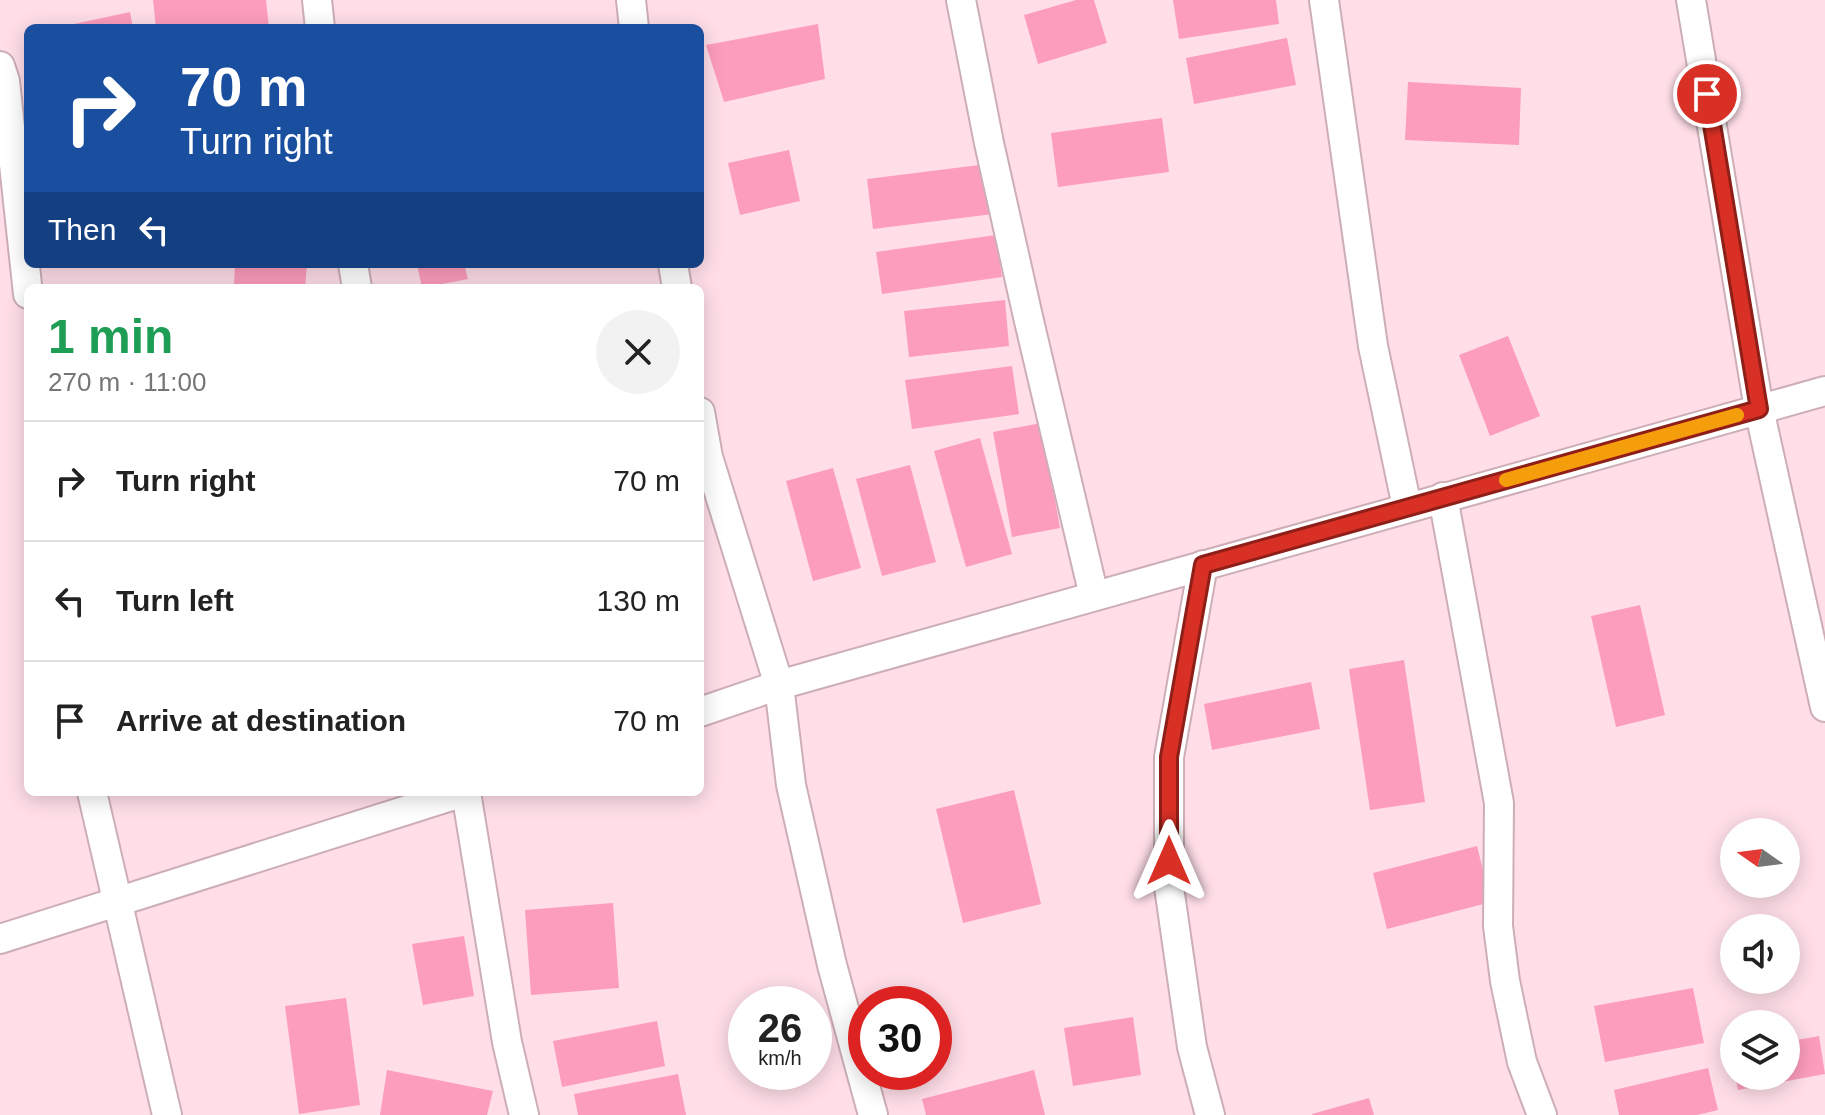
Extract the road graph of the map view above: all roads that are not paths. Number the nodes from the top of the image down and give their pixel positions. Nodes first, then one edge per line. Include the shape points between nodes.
1 (317, 0) edge
2 (631, 0) edge
3 (961, 0) edge
4 (1324, 0) edge
5 (1691, 0) edge
6 (320, 24) edge
7 (634, 24) edge
8 (0, 66) edge
9 (24, 257) edge
10 (1825, 391) edge
11 (1759, 409) junction
12 (704, 434) edge
13 (1443, 497) junction
14 (1407, 507) junction
15 (1203, 565) junction
16 (1094, 596) junction
17 (779, 685) junction
18 (1825, 707) edge
19 (704, 711) edge
20 (93, 796) edge
21 (466, 796) edge
22 (435, 797) edge
23 (117, 903) junction
24 (0, 939) edge
25 (167, 1115) edge
26 (524, 1115) edge
27 (873, 1115) edge
28 (1210, 1115) edge
29 (1542, 1115) edge

1 - 6 street
2 - 7 street
3 - 16 street
4 - 14 street via 1373,346
5 - 11 street
8 - 9 street
10 - 11 street
11 - 13 street
11 - 18 street
12 - 17 street
13 - 14 street
13 - 29 street via 1499,803 1498,926 1505,981 1522,1062
14 - 15 street
15 - 16 street
15 - 28 street via 1169,757 1169,887 1192,1047
16 - 17 street
17 - 19 street
17 - 27 street via 791,785
20 - 23 street
21 - 26 street
22 - 23 street
23 - 24 street
23 - 25 street

